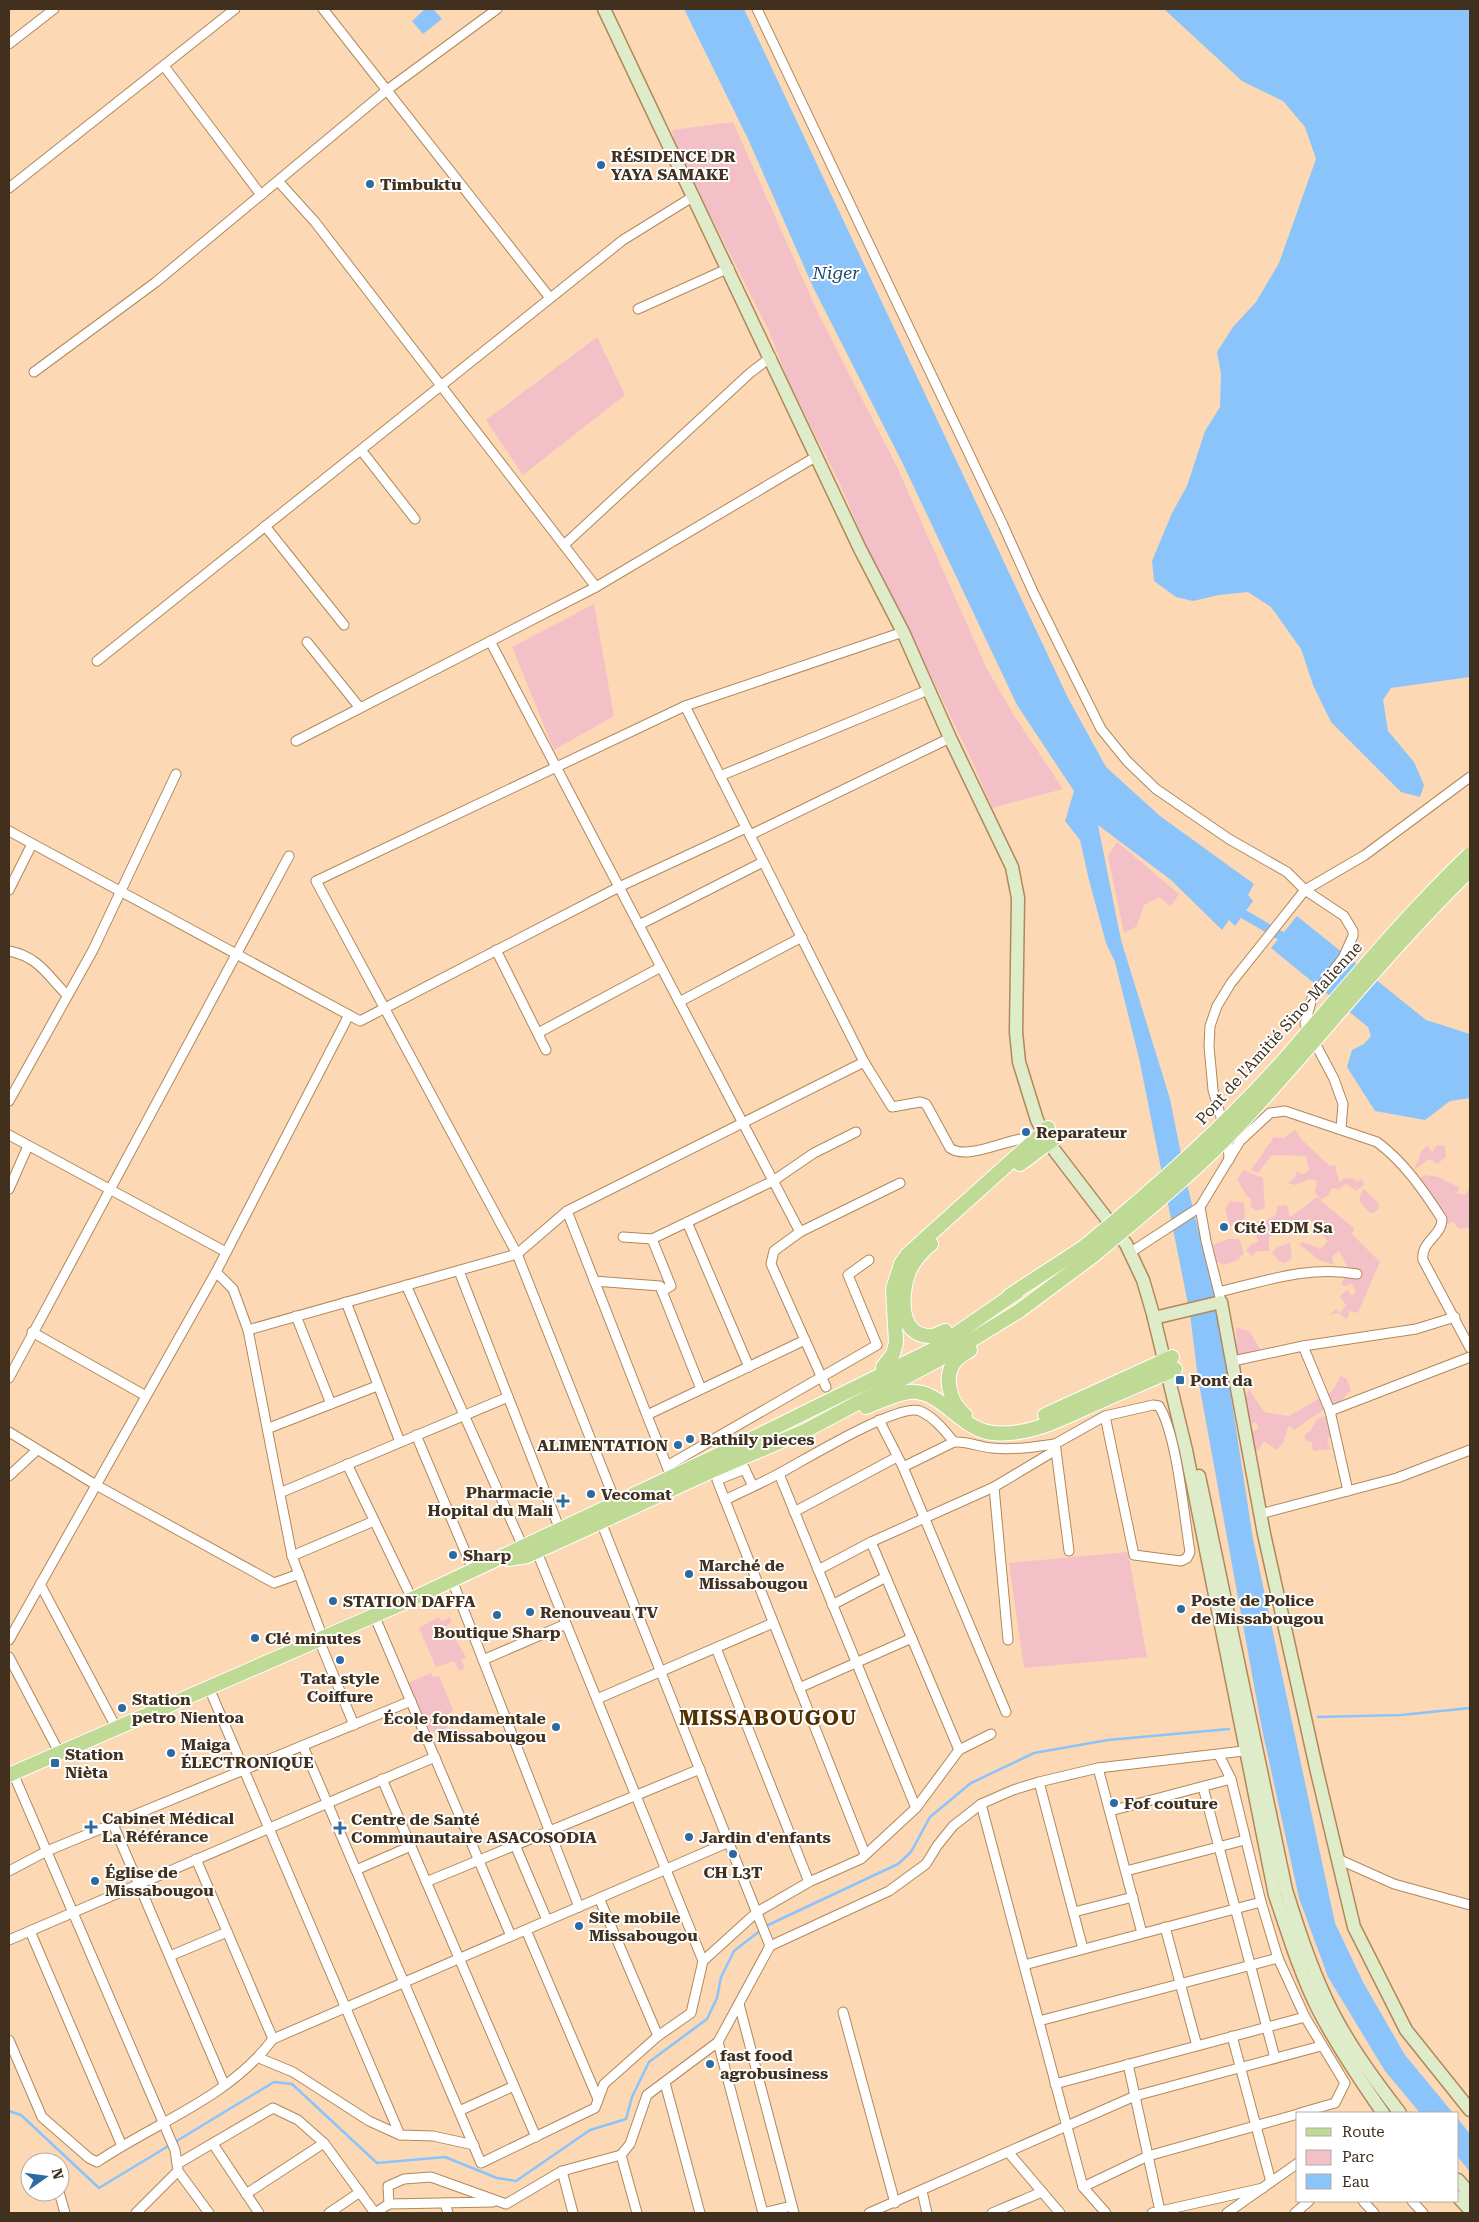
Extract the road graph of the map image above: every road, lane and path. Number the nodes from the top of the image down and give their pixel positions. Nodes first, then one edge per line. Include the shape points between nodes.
1 (54, 9) edge
2 (236, 9) edge
3 (323, 9) edge
4 (497, 9) edge
5 (604, 9) edge
6 (756, 9) edge
7 (9, 44) edge
8 (164, 66) junction
9 (387, 90) junction
10 (278, 181) junction
11 (9, 188) edge
12 (261, 195) junction
13 (694, 196) junction
14 (729, 268) junction
15 (550, 298) junction
16 (638, 310) dead end
17 (770, 357) junction
18 (34, 372) dead end
19 (441, 386) junction
20 (361, 450) junction
21 (817, 456) junction
22 (415, 518) dead end
23 (265, 526) junction
24 (564, 545) junction
25 (596, 587) junction
26 (344, 625) dead end
27 (903, 632) junction
28 (490, 641) junction
29 (307, 642) dead end
30 (97, 661) dead end
31 (928, 690) junction
32 (685, 706) junction
33 (360, 708) junction
34 (950, 738) junction
35 (296, 741) dead end
36 (556, 767) junction
37 (176, 774) dead end
38 (720, 776) junction
39 (1470, 777) edge
40 (9, 832) edge
41 (748, 832) junction
42 (32, 844) junction
43 (1470, 854) edge
44 (289, 856) dead end
45 (763, 862) junction
46 (1470, 870) edge
47 (619, 887) junction
48 (9, 890) edge
49 (1305, 890) junction
50 (121, 892) junction
51 (639, 924) junction
52 (802, 937) junction
53 (496, 950) junction
54 (9, 951) edge
55 (236, 954) junction
56 (661, 967) junction
57 (67, 995) junction
58 (679, 1002) junction
59 (385, 1008) junction
60 (349, 1015) junction
61 (538, 1033) junction
62 (546, 1050) dead end
63 (864, 1062) junction
64 (9, 1101) edge
65 (743, 1123) junction
66 (1341, 1129) junction
67 (856, 1132) dead end
68 (9, 1135) edge
69 (1046, 1135) junction
70 (28, 1146) junction
71 (1228, 1160) junction
72 (773, 1181) junction
73 (900, 1183) dead end
74 (9, 1189) edge
75 (110, 1189) junction
76 (1198, 1208) junction
77 (568, 1211) junction
78 (687, 1222) junction
79 (800, 1232) junction
80 (623, 1237) dead end
81 (652, 1239) junction
82 (1134, 1250) junction
83 (1089, 1251) junction
84 (226, 1252) junction
85 (517, 1254) junction
86 (869, 1260) dead end
87 (459, 1271) junction
88 (216, 1272) junction
89 (1357, 1274) dead end
90 (594, 1281) junction
91 (406, 1286) junction
92 (662, 1291) junction
93 (1016, 1292) junction
94 (1219, 1299) junction
95 (346, 1302) junction
96 (1019, 1311) junction
97 (296, 1316) junction
98 (1158, 1317) junction
99 (1455, 1317) junction
100 (248, 1330) junction
101 (945, 1331) junction
102 (32, 1332) junction
103 (806, 1340) junction
104 (1303, 1346) junction
105 (1470, 1348) edge
106 (1470, 1357) edge
107 (956, 1360) junction
108 (1233, 1361) junction
109 (13, 1362) edge
110 (1170, 1365) junction
111 (749, 1367) junction
112 (883, 1367) junction
113 (822, 1377) junction
114 (9, 1378) edge
115 (377, 1386) junction
116 (826, 1387) dead end
117 (701, 1389) junction
118 (146, 1396) junction
119 (508, 1396) junction
120 (838, 1397) junction
121 (884, 1400) junction
122 (330, 1404) junction
123 (1330, 1411) junction
124 (647, 1414) junction
125 (464, 1415) junction
126 (1105, 1416) junction
127 (879, 1420) junction
128 (269, 1428) junction
129 (805, 1431) junction
130 (9, 1432) edge
131 (416, 1435) junction
132 (400, 1442) junction
133 (954, 1442) junction
134 (1056, 1447) junction
135 (37, 1450) junction
136 (1184, 1450) junction
137 (1470, 1450) edge
138 (897, 1457) junction
139 (740, 1458) junction
140 (347, 1464) junction
141 (903, 1467) junction
142 (669, 1472) junction
143 (779, 1474) junction
144 (9, 1476) edge
145 (96, 1485) junction
146 (753, 1486) junction
147 (994, 1486) junction
148 (1348, 1491) junction
149 (282, 1492) junction
150 (725, 1500) junction
151 (616, 1503) junction
152 (794, 1512) junction
153 (1260, 1514) junction
154 (924, 1518) junction
155 (374, 1521) junction
156 (601, 1522) junction
157 (560, 1530) junction
158 (871, 1542) junction
159 (523, 1547) junction
160 (1068, 1551) dead end
161 (537, 1552) junction
162 (292, 1556) junction
163 (492, 1562) junction
164 (473, 1570) junction
165 (818, 1570) junction
166 (299, 1574) junction
167 (886, 1577) junction
168 (452, 1580) junction
169 (40, 1584) junction
170 (412, 1599) junction
171 (832, 1605) junction
172 (374, 1615) junction
173 (773, 1623) junction
174 (566, 1624) junction
175 (912, 1638) junction
176 (321, 1639) junction
177 (9, 1640) edge
178 (1008, 1640) dead end
179 (716, 1648) junction
180 (9, 1657) edge
181 (483, 1660) junction
182 (855, 1663) junction
183 (661, 1672) junction
184 (208, 1688) junction
185 (799, 1688) junction
186 (597, 1699) junction
187 (411, 1701) junction
188 (1006, 1712) dead end
189 (354, 1725) junction
190 (117, 1729) junction
191 (991, 1734) dead end
192 (303, 1746) junction
193 (960, 1750) junction
194 (1252, 1750) junction
195 (60, 1754) junction
196 (1219, 1755) junction
197 (434, 1756) junction
198 (1098, 1768) junction
199 (700, 1769) junction
200 (244, 1770) junction
201 (11, 1774) edge
202 (382, 1779) junction
203 (1231, 1779) junction
204 (1039, 1782) junction
205 (1203, 1787) junction
206 (636, 1796) junction
207 (327, 1803) junction
208 (981, 1804) junction
209 (916, 1808) junction
210 (1110, 1811) junction
211 (113, 1824) junction
212 (269, 1828) junction
213 (549, 1831) junction
214 (1245, 1840) junction
215 (729, 1842) junction
216 (515, 1845) junction
217 (411, 1846) junction
218 (1219, 1847) junction
219 (47, 1852) junction
220 (865, 1854) junction
221 (196, 1859) junction
222 (1338, 1859) junction
223 (479, 1860) junction
224 (666, 1869) junction
225 (356, 1870) junction
226 (9, 1871) edge
227 (1126, 1871) junction
228 (426, 1882) junction
229 (810, 1882) junction
230 (139, 1884) junction
231 (1133, 1897) junction
232 (599, 1898) junction
233 (1260, 1902) junction
234 (1470, 1904) edge
235 (579, 1907) junction
236 (1235, 1909) junction
237 (73, 1912) junction
238 (1074, 1912) junction
239 (758, 1915) junction
240 (548, 1920) junction
241 (1165, 1927) junction
242 (526, 1930) junction
243 (30, 1931) junction
244 (227, 1932) junction
245 (1142, 1934) junction
246 (511, 1936) junction
247 (9, 1940) edge
248 (770, 1946) junction
249 (1084, 1949) junction
250 (170, 1956) junction
251 (459, 1958) junction
252 (1278, 1958) junction
253 (703, 1961) junction
254 (1024, 1965) junction
255 (1250, 1965) junction
256 (404, 1982) junction
257 (1180, 1984) junction
258 (739, 2004) junction
259 (345, 2007) junction
260 (843, 2012) dead end
261 (1304, 2017) junction
262 (1039, 2021) junction
263 (1267, 2027) junction
264 (658, 2036) junction
265 (1232, 2036) junction
266 (273, 2039) junction
267 (9, 2040) edge
268 (718, 2042) junction
269 (1197, 2046) junction
270 (1321, 2046) junction
271 (259, 2058) junction
272 (1275, 2058) junction
273 (1128, 2064) junction
274 (1240, 2068) junction
275 (665, 2083) junction
276 (224, 2084) junction
277 (1055, 2084) junction
278 (514, 2086) junction
279 (1135, 2096) junction
280 (598, 2098) junction
281 (1470, 2110) edge
282 (459, 2111) junction
283 (1306, 2112) edge
284 (1382, 2112) edge
285 (1399, 2112) edge
286 (1296, 2115) edge
287 (1066, 2126) junction
288 (1256, 2126) junction
289 (165, 2127) junction
290 (400, 2135) junction
291 (536, 2137) junction
292 (324, 2143) junction
293 (213, 2144) junction
294 (474, 2145) junction
295 (122, 2146) junction
296 (1008, 2153) junction
297 (622, 2156) junction
298 (1148, 2156) junction
299 (1296, 2164) edge
300 (178, 2167) junction
301 (562, 2171) junction
302 (1459, 2181) edge
303 (1267, 2185) junction
304 (1083, 2187) junction
305 (922, 2191) junction
306 (360, 2192) junction
307 (1042, 2192) junction
308 (246, 2194) junction
309 (1470, 2194) edge
310 (1459, 2198) edge
311 (1308, 2202) edge
312 (1364, 2202) edge
313 (1413, 2202) edge
314 (446, 2203) junction
315 (894, 2203) junction
316 (389, 2204) junction
317 (504, 2206) edge
318 (793, 2210) edge
319 (1470, 2210) edge
320 (141, 2211) edge
321 (1156, 2212) edge
322 (208, 2213) edge
323 (259, 2213) edge
324 (329, 2213) edge
325 (375, 2213) edge
326 (448, 2213) edge
327 (573, 2213) edge
328 (637, 2213) edge
329 (700, 2213) edge
330 (869, 2213) edge
331 (927, 2213) edge
332 (992, 2213) edge
333 (1060, 2213) edge
334 (1106, 2213) edge
335 (1227, 2213) edge
336 (1295, 2213) edge
337 (1372, 2213) edge
338 (1423, 2213) edge

1 - 7 street
2 - 8 street
3 - 9 street
4 - 9 street
5 - 13 main road
6 - 49 street via 1101,730 1126,761 1156,789 1229,839 1286,872
8 - 11 street
8 - 12 street
9 - 10 street
9 - 15 street
10 - 12 street
10 - 19 street via 315,222
12 - 18 street via 156,282
13 - 14 main road
13 - 15 street via 623,240
14 - 16 street
14 - 17 main road
15 - 19 street
17 - 21 main road
17 - 24 street
19 - 20 street
19 - 24 street
20 - 22 street
20 - 23 street
21 - 25 street
21 - 27 main road
23 - 26 street
23 - 30 street
24 - 25 street
25 - 28 street
27 - 31 main road
27 - 32 street
28 - 33 street
28 - 36 street
29 - 33 street
31 - 34 main road
31 - 38 street
32 - 36 street
32 - 38 street
33 - 35 street
34 - 41 street
34 - 69 main road via 1016,881 1019,923 1017,1001 1026,1060
36 - 47 street
36 - 59 street via 316,881
37 - 50 street
38 - 41 street
39 - 49 street via 1365,855
40 - 42 street
41 - 45 street
41 - 47 street
42 - 48 street
42 - 50 street
43 - 83 main road, Pont de l'Amitié Sino-Malienne, bridge via 1362,968 1289,1054 1204,1142
44 - 55 street
45 - 51 street
45 - 52 street
46 - 83 main road, Pont de l'Amitié Sino-Malienne, bridge via 1393,951 1239,1125 1152,1206
47 - 51 street
47 - 53 street
49 - 66 street via 1344,916 1353,936 1343,958 1312,998 1305,1024 1334,1079 1343,1104
49 - 71 street via 1244,966 1217,1006 1210,1026 1212,1080 1228,1141
50 - 55 street
50 - 57 street
51 - 56 street
52 - 58 street
52 - 63 street
53 - 59 street
53 - 61 street
54 - 57 street via 23,954 44,968
55 - 60 street
55 - 75 street
56 - 58 street
56 - 61 street
57 - 64 street
58 - 65 street
59 - 60 street via 360,1020
59 - 85 street
60 - 84 street
61 - 62 street
63 - 65 street
63 - 69 street via 892,1107 920,1102 926,1104 954,1151 973,1151 1026,1136
65 - 72 street
65 - 77 street
66 - 71 street via 1286,1111 1270,1113 1240,1141
66 - 99 street via 1376,1142 1387,1150 1423,1189 1442,1219 1442,1225 1423,1248 1422,1254
67 - 72 street via 814,1153
68 - 70 street
69 - 82 main road
69 - 101 main road via 1031,1154 923,1251 909,1272 902,1301 910,1324 915,1331 931,1336
69 - 112 main road via 914,1249 901,1264 893,1289 896,1343 893,1354
70 - 74 street
70 - 75 street
71 - 76 street
72 - 78 street
72 - 79 street
73 - 79 street
75 - 84 street
75 - 102 street
76 - 82 street
76 - 94 street
77 - 85 street
77 - 90 street
78 - 81 street
78 - 111 street
79 - 103 street via 774,1251 771,1264
80 - 81 street
81 - 92 street via 670,1286
82 - 98 main road
83 - 93 main road
83 - 96 main road
84 - 88 street
85 - 87 street
85 - 151 street
86 - 113 street via 848,1275 877,1345
87 - 91 street
87 - 119 street
88 - 100 street via 233,1289
88 - 118 street
89 - 94 street via 1338,1270 1313,1272
90 - 92 street via 660,1286
90 - 124 street
91 - 95 street
91 - 125 street
92 - 117 street
93 - 101 main road
93 - 120 main road via 934,1349
94 - 98 main road
94 - 108 main road
95 - 97 street
95 - 115 street
96 - 107 main road via 1004,1327
96 - 129 main road via 947,1355
97 - 100 street
97 - 122 street
98 - 110 main road
99 - 104 street via 1416,1329
99 - 105 street
100 - 128 street
101 - 112 main road
102 - 109 street
102 - 118 street
103 - 111 street
103 - 113 street
104 - 108 street
104 - 123 street
106 - 123 street
107 - 110 main road via 949,1378 954,1404 974,1420 1008,1426 1025,1424
107 - 121 main road
108 - 153 main road
109 - 114 street
110 - 121 main road via 1051,1423 1012,1434 978,1431 933,1397 923,1394 911,1392
110 - 136 main road
111 - 117 street
112 - 120 main road
113 - 116 street
113 - 142 street
115 - 122 street
115 - 132 street
117 - 124 street
118 - 145 street
119 - 125 street
119 - 157 street
120 - 139 main road
121 - 129 main road
122 - 128 street
123 - 148 street
124 - 142 street
125 - 131 street
125 - 159 street
126 - 134 street
126 - 136 street via 1158,1406
126 - 136 street via 1134,1555 1181,1560 1190,1552
127 - 133 street via 909,1410 920,1411
127 - 138 street
127 - 143 street
128 - 149 street
129 - 139 main road
130 - 135 street
131 - 132 street
131 - 164 street
132 - 140 street
133 - 134 street via 966,1441 991,1448
133 - 141 street
134 - 147 street
134 - 160 street
135 - 144 street
135 - 145 street
136 - 194 main road
137 - 148 street via 1397,1478
138 - 141 street
138 - 152 street
139 - 142 main road
139 - 146 street
139 - 150 street via 717,1480
139 - 156 main road
140 - 149 street
140 - 155 street
141 - 154 street
142 - 151 main road
143 - 146 street
143 - 152 street
145 - 166 street via 274,1583
145 - 169 street
146 - 150 street
147 - 154 street
147 - 178 street
148 - 153 street
149 - 162 street
150 - 173 street
151 - 157 main road
152 - 165 street
153 - 222 main road
154 - 158 street
154 - 188 street
155 - 162 street
155 - 170 street
156 - 161 main road
156 - 183 street
157 - 159 main road
158 - 165 street
158 - 167 street
159 - 163 main road
161 - 163 main road
161 - 174 street
162 - 166 street
163 - 164 main road
164 - 168 main road
165 - 171 street
166 - 176 street
167 - 171 street
167 - 175 street
168 - 170 main road
168 - 181 street
169 - 177 street
169 - 190 street
170 - 172 main road
171 - 182 street
172 - 176 main road
172 - 187 street
173 - 179 street
173 - 185 street
174 - 181 street
174 - 186 street
175 - 182 street
175 - 193 street
176 - 184 main road
176 - 189 street
179 - 183 street
179 - 229 street
180 - 195 street
181 - 213 street
182 - 185 street
182 - 209 street
183 - 186 street
183 - 199 street
184 - 190 main road
184 - 200 street
185 - 220 street
186 - 206 street
187 - 189 street
187 - 197 street
189 - 192 street
190 - 195 main road
191 - 193 street
192 - 200 street
192 - 207 street
193 - 209 street
194 - 196 street
194 - 284 main road via 1275,1895 1304,1976 1336,2041
194 - 285 main road via 1286,1890 1314,1971 1346,2035
195 - 201 main road
196 - 198 street
196 - 203 street
197 - 202 street
197 - 223 street
198 - 204 street
198 - 210 street
199 - 206 street
199 - 215 street
200 - 211 street
200 - 212 street
201 - 219 street
202 - 207 street
202 - 217 street
203 - 205 street
203 - 214 street
204 - 208 street
204 - 238 street
205 - 210 street
205 - 218 street
206 - 213 street
206 - 224 street
207 - 212 street
207 - 225 street
208 - 248 street via 953,1826 926,1864 889,1891
208 - 254 street
209 - 220 street
210 - 227 street
211 - 219 street
211 - 230 street
212 - 221 street
212 - 259 street
213 - 216 street
213 - 235 street
214 - 218 street
214 - 233 street
215 - 224 street
215 - 239 street
216 - 223 street
216 - 240 street
217 - 225 street
217 - 228 street
218 - 227 street
218 - 236 street
219 - 226 street
219 - 237 street
220 - 229 street via 861,1859
221 - 230 street
221 - 244 street
222 - 234 street via 1394,1884
222 - 281 main road via 1354,1927 1406,2030
223 - 228 street
223 - 246 street
224 - 232 street
224 - 253 street
225 - 256 street
227 - 231 street
228 - 251 street
229 - 239 street
230 - 237 street
230 - 250 street
231 - 238 street
231 - 245 street
232 - 235 street
232 - 264 street
233 - 236 street
233 - 252 street
235 - 240 street
236 - 241 street
236 - 255 street
237 - 243 street
237 - 289 street
238 - 249 street
239 - 248 street
239 - 253 street
240 - 242 street
241 - 245 street
241 - 257 street
242 - 246 street
242 - 280 street
243 - 247 street
243 - 295 street
244 - 250 street
244 - 266 street
245 - 249 street
246 - 251 street
248 - 258 street
249 - 254 street
250 - 276 street
251 - 256 street
251 - 278 street
252 - 255 street
252 - 261 street
253 - 264 street via 691,2012
254 - 262 street
255 - 257 street
255 - 263 street
256 - 259 street
256 - 282 street
257 - 262 street
257 - 269 street
258 - 268 street
258 - 318 street
259 - 266 street
259 - 290 street
260 - 315 street
261 - 263 street
261 - 270 street
262 - 277 street
263 - 265 street
263 - 272 street
264 - 280 street via 604,2084
265 - 269 street
265 - 274 street
266 - 271 street
267 - 295 street via 42,2117 97,2162
268 - 275 street
268 - 318 street via 764,2213
269 - 273 street
270 - 272 street
270 - 283 street via 1345,2083 1335,2103
271 - 276 street
271 - 290 street via 293,2072 369,2122
272 - 274 street
273 - 277 street
273 - 279 street
274 - 279 street
274 - 288 street
275 - 297 street via 647,2095 630,2144
275 - 329 street
276 - 289 street
277 - 287 street
278 - 282 street
278 - 291 street
279 - 287 street
279 - 298 street
280 - 291 street via 596,2108
282 - 294 street
286 - 288 street
287 - 296 street
287 - 304 street
288 - 298 street
288 - 303 street
289 - 295 street
289 - 300 street
290 - 294 street via 433,2136
291 - 294 street via 481,2163
292 - 293 street via 298,2120 273,2108
292 - 306 street
292 - 308 street
293 - 300 street
293 - 308 street
296 - 305 street
296 - 307 street
297 - 301 street
297 - 328 street
298 - 304 street
298 - 321 street
299 - 303 street
300 - 320 street
300 - 322 street
301 - 317 street
301 - 327 street
302 - 309 main road
303 - 321 street
303 - 335 street
304 - 334 street
305 - 315 street
305 - 331 street
306 - 324 street
306 - 325 street
307 - 332 street
307 - 333 street
308 - 323 street
310 - 319 main road
311 - 336 street
312 - 337 street
313 - 338 street
314 - 316 street
314 - 317 street
314 - 326 street
315 - 330 street
316 - 317 street via 388,2186 404,2180 431,2177
316 - 325 street

